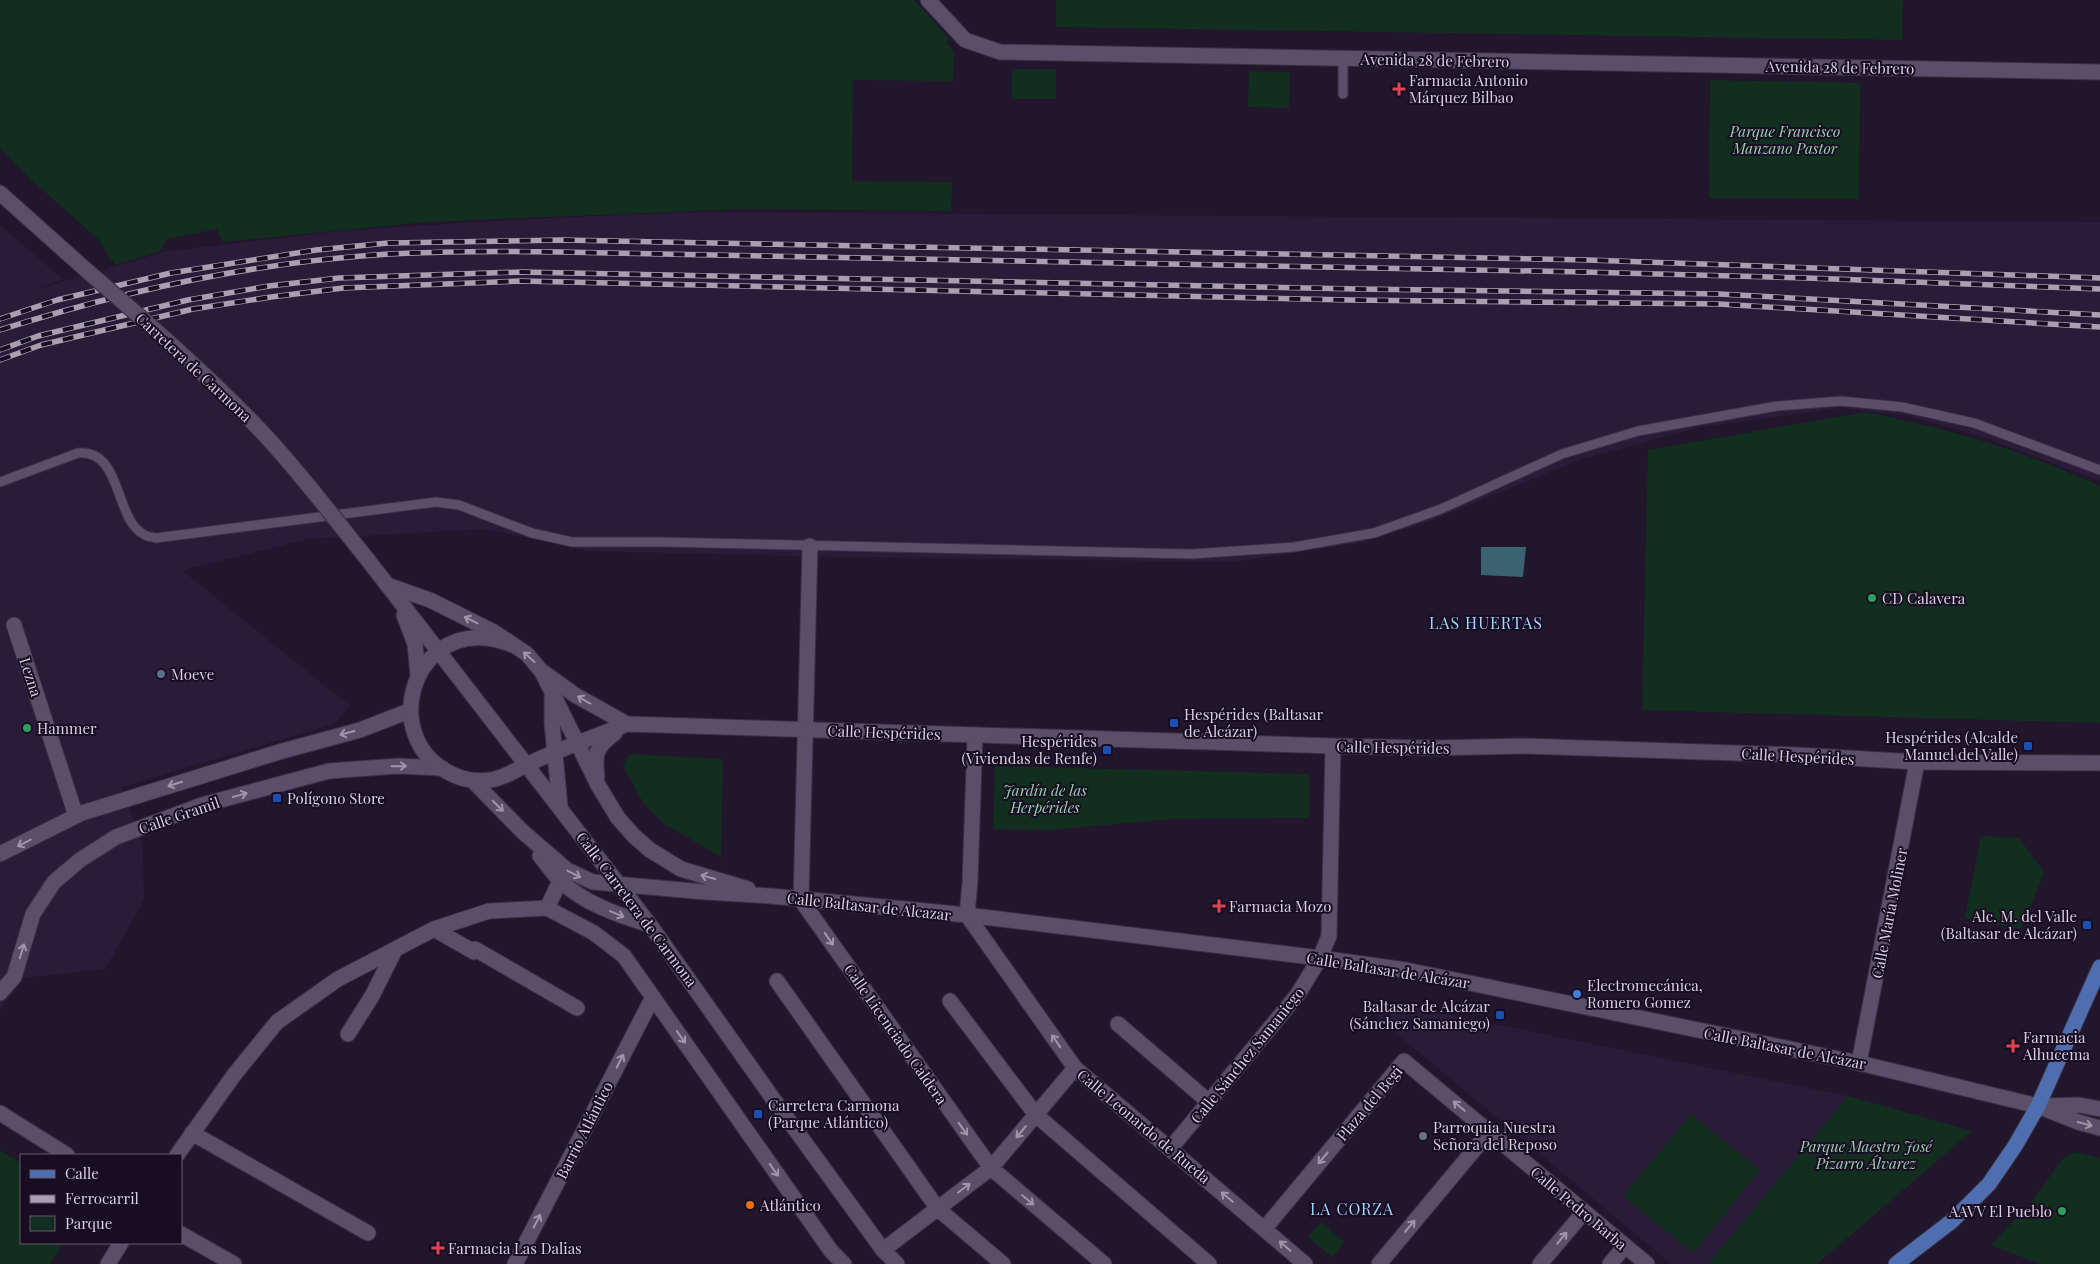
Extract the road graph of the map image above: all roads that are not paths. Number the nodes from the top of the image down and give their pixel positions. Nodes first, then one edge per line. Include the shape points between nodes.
1 (933, 3) edge
2 (1343, 58) junction
3 (2100, 72) edge
4 (1343, 94) dead end
5 (0, 193) edge
6 (2100, 470) edge
7 (0, 482) edge
8 (810, 546) junction
9 (368, 560) joint
10 (390, 589) junction
11 (14, 625) dead end
12 (513, 645) junction
13 (439, 651) junction
14 (542, 672) junction
15 (418, 676) junction
16 (409, 711) junction
17 (552, 723) junction
18 (627, 724) junction
19 (806, 730) junction
20 (975, 735) junction
21 (578, 744) junction
22 (1333, 746) junction
23 (555, 753) junction
24 (1917, 762) junction
25 (2100, 763) edge
26 (527, 764) junction
27 (442, 768) junction
28 (472, 780) junction
29 (598, 786) junction
30 (560, 806) junction
31 (76, 816) junction
32 (523, 832) junction
33 (0, 854) edge
34 (560, 881) junction
35 (619, 884) junction
36 (771, 896) junction
37 (801, 900) junction
38 (547, 908) junction
39 (967, 915) junction
40 (650, 925) junction
41 (434, 929) junction
42 (395, 950) junction
43 (1320, 958) junction
44 (2100, 967) edge
45 (778, 981) dead end
46 (0, 994) edge
47 (653, 997) junction
48 (950, 1001) dead end
49 (577, 1008) dead end
50 (1118, 1024) dead end
51 (348, 1034) dead end
52 (1859, 1062) junction
53 (1075, 1068) junction
54 (1209, 1102) junction
55 (2038, 1106) junction
56 (2100, 1109) edge
57 (0, 1113) edge
58 (1036, 1115) junction
59 (2100, 1128) edge
60 (1489, 1132) junction
61 (192, 1133) junction
62 (1170, 1149) junction
63 (65, 1154) edge
64 (178, 1154) edge
65 (991, 1168) junction
66 (938, 1208) junction
67 (1584, 1212) junction
68 (1265, 1228) junction
69 (368, 1233) dead end
70 (182, 1235) edge
71 (120, 1244) edge
72 (1625, 1246) junction
73 (884, 1250) junction
74 (108, 1264) edge
75 (234, 1264) edge
76 (515, 1264) edge
77 (844, 1264) edge
78 (897, 1264) edge
79 (1003, 1264) edge
80 (1104, 1264) edge
81 (1209, 1264) edge
82 (1305, 1264) edge
83 (1379, 1264) edge
84 (1540, 1264) edge
85 (1610, 1264) edge
86 (1647, 1264) edge
87 (1896, 1264) edge

1 - 2 street, Avenida 28 de Febrero via 965,40 1000,52
2 - 3 street, Avenida 28 de Febrero
2 - 4 lane
5 - 9 street, Carretera de Carmona, bridge via 181,353 261,432
6 - 8 lane via 1974,423 1902,407 1841,401 1776,406 1638,432 1562,454 1440,509 1374,533 1294,547 1192,554
7 - 8 lane via 88,452 101,460 113,476 135,527 144,535 156,538 436,502 459,505 532,533 572,542
8 - 19 street
9 - 10 street, Calle Carretera de Carmona
12 -> 10 street via 430,600
10 - 13 street, Calle Carretera de Carmona
10 - 15 street via 415,644
11 - 31 street, Lezna
12 - 13 street via 483,638 460,641
14 -> 12 street via 527,654
13 - 15 street
13 - 26 street, Calle Carretera de Carmona
14 - 17 street via 552,696
18 -> 14 street
14 - 21 street
15 - 16 street
16 - 27 street via 418,744
16 -> 31 street, Calle Gramil via 360,730
17 - 23 street
17 - 26 street via 543,746
18 - 19 street, Calle Hespérides
18 - 21 street
18 - 29 street via 602,743 596,752
19 - 20 street, Calle Hespérides
19 - 37 street
20 - 22 street, Calle Hespérides
20 - 39 street
21 - 23 street
21 - 29 street
22 - 24 street, Calle Hespérides via 1533,746
22 - 43 street, Calle Sánchez Samaniego via 1329,936
23 - 26 street
23 - 30 street
24 - 25 street, Calle Hespérides
24 - 52 street, Calle María Moliner
26 - 28 street via 502,778
26 - 30 street, Calle Carretera de Carmona
27 - 28 street
46 -> 27 street, Calle Gramil via 14,976 33,914 54,882 80,860 116,837 202,805 329,771 406,766
28 -> 32 street
36 -> 29 street via 681,869 662,858 634,836
30 - 35 street, Calle Carretera de Carmona
31 -> 33 street, Calle Gramil
32 - 34 street
32 -> 35 street via 573,874 593,882
34 - 38 street
34 -> 40 street via 598,906
35 - 36 street
35 - 40 street, Calle Carretera de Carmona
36 - 37 street, Calle Baltasar de Alcazar
37 - 39 street, Calle Baltasar de Alcazar
37 -> 65 street, Calle Licenciado Caldera
38 - 41 street via 489,912
38 - 47 street via 594,933 624,956
39 - 43 street, Calle Baltasar de Alcázar
53 -> 39 street, Calle Leonardo de Rueda
40 - 73 street, Calle Carretera de Carmona
41 - 42 street
41 - 49 street via 474,952 476,949
42 - 51 street
42 - 61 street via 338,979 277,1022 234,1074
43 - 52 street, Calle Baltasar de Alcázar via 1406,970
43 - 54 street, Calle Sánchez Samaniego via 1298,994
44 - 55 main road
45 - 66 street
76 -> 47 street, Barrio Atlántico
47 -> 77 street
48 - 58 street
50 - 54 street
52 - 55 street, Calle Baltasar de Alcázar
53 - 58 street
53 - 62 street, Calle Leonardo de Rueda
54 - 62 street, Calle Sánchez Samaniego
55 - 56 street via 2079,1105
55 -> 59 street
55 - 87 main road via 1989,1184 1952,1222
57 - 63 street
58 -> 65 street
58 - 81 street
60 - 67 street, Calle Pedro Barba
60 -> 68 street, Plaza del Begi via 1404,1061
83 -> 60 street
61 - 64 street
61 - 69 street
68 -> 62 street, Calle Leonardo de Rueda
66 -> 65 street
65 -> 80 street, Calle Licenciado Caldera
66 - 73 street
66 - 79 street
67 - 72 street, Calle Pedro Barba
84 -> 67 street
82 -> 68 street
70 - 75 street
71 - 74 street
72 - 85 street
72 - 86 street, Calle Pedro Barba
73 - 78 street, Calle Carretera de Carmona

